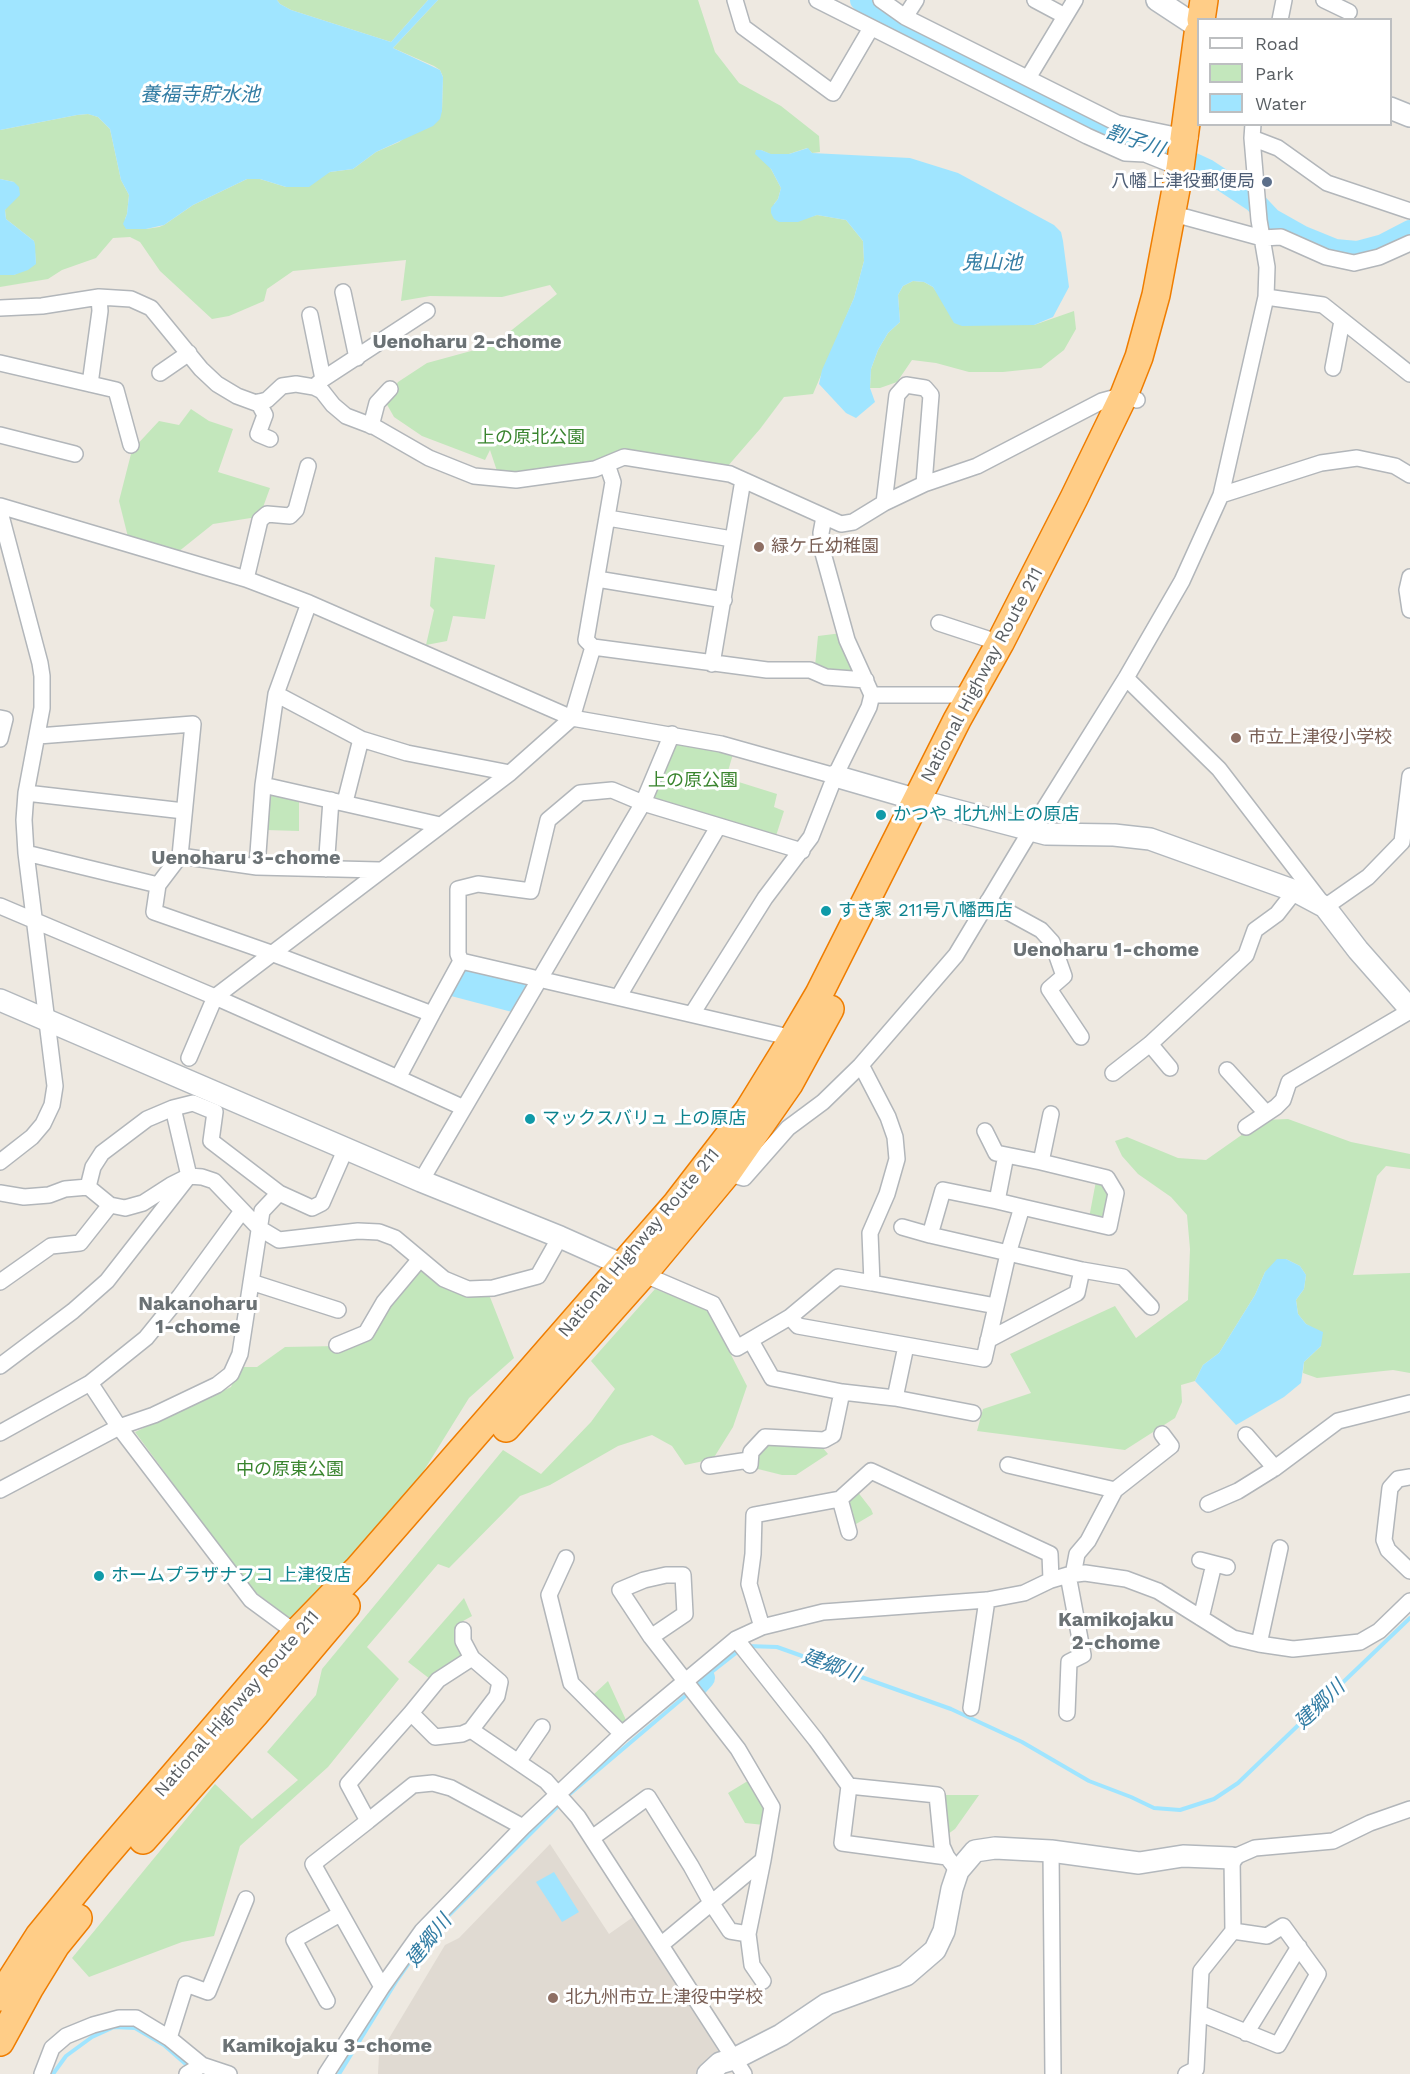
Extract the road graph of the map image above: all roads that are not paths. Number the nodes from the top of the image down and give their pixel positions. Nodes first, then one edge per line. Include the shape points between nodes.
1 (735, 0) edge
2 (817, 0) edge
3 (880, 0) edge
4 (916, 0) edge
5 (1035, 0) edge
6 (1075, 0) edge
7 (1156, 0) edge
8 (1203, 0) edge
9 (1216, 0) edge
10 (1284, 0) edge
11 (1324, 0) edge
12 (1349, 12) dead end
13 (1065, 16) junction
14 (905, 17) junction
15 (1201, 18) edge
16 (1213, 18) edge
17 (1280, 18) edge
18 (1197, 26) edge
19 (871, 27) junction
20 (1197, 45) edge
21 (1029, 78) junction
22 (1392, 109) edge
23 (1410, 116) edge
24 (1252, 131) edge
25 (1188, 148) edge
26 (1410, 211) edge
27 (1179, 217) junction
28 (1262, 238) junction
29 (1410, 243) edge
30 (343, 292) dead end
31 (99, 297) junction
32 (1266, 297) junction
33 (0, 308) edge
34 (427, 311) dead end
35 (310, 315) dead end
36 (1342, 321) junction
37 (189, 353) junction
38 (357, 358) junction
39 (0, 363) edge
40 (1334, 368) dead end
41 (160, 373) dead end
42 (1410, 374) edge
43 (319, 383) junction
44 (90, 384) junction
45 (390, 389) dead end
46 (1130, 398) junction
47 (258, 402) junction
48 (371, 426) junction
49 (0, 435) edge
50 (270, 439) dead end
51 (132, 445) dead end
52 (75, 454) dead end
53 (607, 464) junction
54 (308, 466) dead end
55 (1410, 475) edge
56 (743, 480) junction
57 (924, 484) junction
58 (1221, 495) junction
59 (884, 503) junction
60 (0, 506) edge
61 (0, 512) edge
62 (824, 517) junction
63 (608, 518) junction
64 (732, 538) junction
65 (1410, 577) edge
66 (246, 579) junction
67 (597, 579) junction
68 (724, 600) junction
69 (309, 603) junction
70 (1410, 610) edge
71 (939, 623) dead end
72 (1000, 643) junction
73 (593, 647) junction
74 (712, 664) junction
75 (1126, 678) junction
76 (866, 680) junction
77 (276, 694) junction
78 (872, 695) junction
79 (977, 696) junction
80 (0, 718) edge
81 (572, 718) junction
82 (672, 735) junction
83 (38, 736) junction
84 (0, 739) edge
85 (361, 739) junction
86 (510, 773) junction
87 (835, 776) junction
88 (1410, 776) edge
89 (263, 785) junction
90 (26, 794) junction
91 (338, 801) junction
92 (925, 802) junction
93 (643, 803) junction
94 (184, 811) junction
95 (440, 825) junction
96 (718, 826) junction
97 (1031, 830) junction
98 (1403, 849) edge
99 (802, 851) junction
100 (26, 853) junction
101 (180, 856) junction
102 (257, 867) junction
103 (326, 869) junction
104 (379, 870) junction
105 (158, 885) junction
106 (1295, 891) junction
107 (988, 901) junction
108 (0, 906) edge
109 (1325, 907) junction
110 (35, 920) junction
111 (271, 953) junction
112 (461, 960) junction
113 (541, 978) junction
114 (619, 996) junction
115 (215, 997) junction
116 (0, 1000) edge
117 (1410, 1010) edge
118 (432, 1014) junction
119 (692, 1014) junction
120 (48, 1021) junction
121 (1081, 1037) dead end
122 (793, 1038) junction
123 (1150, 1044) junction
124 (189, 1058) dead end
125 (861, 1065) junction
126 (1170, 1068) dead end
127 (1227, 1070) dead end
128 (1113, 1073) dead end
129 (398, 1078) junction
130 (173, 1108) junction
131 (464, 1108) junction
132 (1266, 1113) junction
133 (1051, 1114) dead end
134 (1246, 1127) dead end
135 (985, 1131) dead end
136 (346, 1148) junction
137 (1006, 1155) junction
138 (0, 1162) edge
139 (1041, 1162) junction
140 (727, 1173) junction
141 (189, 1176) junction
142 (421, 1181) junction
143 (88, 1187) junction
144 (0, 1193) edge
145 (279, 1193) junction
146 (997, 1201) junction
147 (110, 1205) junction
148 (1022, 1207) junction
149 (242, 1211) junction
150 (902, 1227) dead end
151 (259, 1228) junction
152 (930, 1235) junction
153 (560, 1237) junction
154 (1008, 1254) junction
155 (420, 1259) junction
156 (632, 1270) junction
157 (1082, 1270) junction
158 (0, 1282) edge
159 (251, 1282) junction
160 (872, 1283) junction
161 (996, 1306) junction
162 (1151, 1307) dead end
163 (338, 1310) dead end
164 (790, 1317) junction
165 (988, 1340) junction
166 (751, 1341) junction
167 (337, 1345) dead end
168 (906, 1346) junction
169 (0, 1366) edge
170 (90, 1383) junction
171 (842, 1392) junction
172 (895, 1398) junction
173 (1410, 1403) edge
174 (973, 1413) dead end
175 (119, 1427) junction
176 (0, 1433) edge
177 (1162, 1434) dead end
178 (1246, 1435) dead end
179 (709, 1466) dead end
180 (1008, 1466) dead end
181 (1275, 1468) junction
182 (1410, 1477) edge
183 (0, 1490) edge
184 (1115, 1490) junction
185 (840, 1499) junction
186 (1208, 1504) dead end
187 (849, 1532) dead end
188 (1280, 1548) dead end
189 (566, 1557) dead end
190 (1214, 1564) dead end
191 (1410, 1571) edge
192 (1071, 1575) junction
193 (1051, 1580) junction
194 (987, 1600) junction
195 (1410, 1601) edge
196 (1201, 1618) junction
197 (762, 1627) junction
198 (463, 1630) dead end
199 (651, 1637) junction
200 (304, 1639) junction
201 (737, 1640) junction
202 (1259, 1644) junction
203 (472, 1658) junction
204 (686, 1683) junction
205 (971, 1708) dead end
206 (411, 1713) junction
207 (1067, 1713) dead end
208 (542, 1727) dead end
209 (471, 1730) junction
210 (622, 1734) junction
211 (518, 1762) junction
212 (849, 1786) junction
213 (561, 1799) junction
214 (1410, 1809) edge
215 (368, 1821) junction
216 (523, 1827) junction
217 (592, 1838) junction
218 (1051, 1851) junction
219 (1232, 1858) junction
220 (762, 1860) junction
221 (952, 1864) junction
222 (246, 1899) dead end
223 (712, 1904) junction
224 (340, 1914) junction
225 (1233, 1931) junction
226 (748, 1934) junction
227 (662, 1944) junction
228 (1299, 1947) junction
229 (762, 1981) dead end
230 (382, 1987) junction
231 (0, 1997) edge
232 (327, 2001) dead end
233 (1199, 2013) junction
234 (1246, 2033) junction
235 (169, 2038) junction
236 (0, 2042) edge
237 (739, 2067) edge
238 (195, 2069) edge
239 (1193, 2072) edge
240 (42, 2074) edge
241 (229, 2074) edge
242 (326, 2074) edge
243 (708, 2074) edge
244 (1053, 2074) edge

1 - 19 street via 743,27 833,93
2 - 19 street
3 - 14 street
4 - 14 street
5 - 13 street
6 - 13 street
7 - 18 street
8 - 15 highway
9 - 16 highway
10 - 17 street
11 - 12 street
13 - 21 street
14 - 21 street
19 - 25 street via 1125,153
20 - 25 highway, National Highway Route 211
21 - 25 street via 1117,123
22 - 23 street
24 - 26 street via 1327,183
24 - 28 street
25 - 27 highway, National Highway Route 211
27 - 28 street
27 - 46 highway, National Highway Route 211
28 - 29 street via 1281,237 1326,257 1354,263
28 - 32 street via 1267,267
30 - 38 street
31 - 33 street
31 - 37 street via 132,299 152,308
31 - 44 street
32 - 36 street via 1323,305
32 - 58 street
34 - 38 street
35 - 43 street
36 - 40 street
36 - 42 street
37 - 41 street
37 - 47 street via 217,384
38 - 43 street
39 - 44 street
43 - 47 street via 282,386 267,400
43 - 48 street via 333,405 346,416
44 - 51 street via 116,390
45 - 48 street via 377,403
46 - 57 street via 1102,401 977,466
46 - 72 highway, National Highway Route 211
46 - 79 highway, National Highway Route 211 via 1074,526
47 - 50 street via 265,415 258,434
48 - 53 street via 429,458 474,476 516,480
49 - 52 street
53 - 56 street via 624,457 730,474
53 - 63 street via 613,482
54 - 66 street via 296,510 290,516 267,514 260,520
55 - 58 street via 1395,466 1357,458 1322,462
56 - 62 street
56 - 64 street
57 - 59 street
57 - 59 street via 931,395 925,388 906,385 897,395
58 - 75 street via 1182,581
59 - 62 street via 853,522 841,524
60 - 66 street
61 - 83 street via 40,663 42,708
62 - 76 street via 820,533 823,553 848,640
63 - 64 street
63 - 67 street
64 - 68 street
65 - 70 street
66 - 69 street
67 - 68 street
67 - 73 street via 586,640
68 - 74 street
69 - 77 street
69 - 81 street
71 - 72 street
72 - 79 highway, National Highway Route 211
73 - 74 street
73 - 81 street
74 - 76 street via 810,670 826,676
75 - 97 street
75 - 109 street via 1219,769
76 - 78 street
77 - 85 street
77 - 89 street
78 - 79 street
78 - 87 street
79 - 92 highway, National Highway Route 211
80 - 84 street via 5,719
81 - 82 street
81 - 86 street
82 - 87 street via 721,744
82 - 93 street
83 - 90 street
83 - 94 street via 193,724
85 - 86 street via 407,753
85 - 91 street
86 - 95 street
87 - 92 street
87 - 99 street
88 - 98 street
89 - 91 street
89 - 102 street
90 - 94 street
90 - 100 street
91 - 95 street
91 - 103 street
92 - 97 street
92 - 122 highway, National Highway Route 211
92 - 140 highway, National Highway Route 211 via 872,929 813,1043
93 - 96 street
93 - 112 street via 612,790 580,793 548,820 531,891 478,885 458,889
93 - 113 street
94 - 101 street
95 - 104 street
96 - 99 street
96 - 114 street
97 - 106 street via 1150,839
97 - 107 street
98 - 109 street
99 - 119 street via 765,898
100 - 105 street
100 - 110 street
101 - 102 street
101 - 105 street
102 - 103 street
103 - 104 street
104 - 111 street
105 - 111 street via 154,912
106 - 109 street
106 - 123 street via 1277,914 1255,930 1246,955
107 - 121 street via 1041,930 1052,942 1064,976 1048,989
107 - 125 street via 956,955
108 - 110 street
109 - 117 street
110 - 115 street
110 - 120 street
111 - 115 street
111 - 118 street
112 - 113 street
112 - 118 street
113 - 114 street
113 - 131 street
114 - 119 street
115 - 124 street
115 - 129 street
116 - 120 street
117 - 132 street via 1288,1082 1283,1100
118 - 129 street
119 - 122 street
120 - 136 street
120 - 138 street via 55,1086 52,1105 32,1137
122 - 156 highway, National Highway Route 211 via 748,1111
123 - 126 street
123 - 128 street
125 - 140 street via 823,1102 788,1128 744,1178
125 - 160 street via 888,1117 897,1159 870,1233
127 - 132 street
129 - 131 street
130 - 141 street
130 - 143 street via 147,1119 102,1153
130 - 145 street via 193,1103 215,1112 211,1141
131 - 142 street
132 - 134 street
133 - 139 street
135 - 137 street via 996,1153
136 - 142 street
136 - 145 street via 322,1203 312,1208
137 - 139 street
137 - 146 street
139 - 148 street via 1107,1178 1116,1193 1109,1227
140 - 156 highway, National Highway Route 211
141 - 147 street via 143,1203 125,1208
141 - 149 street via 214,1181
141 - 169 street via 107,1281
142 - 153 street
143 - 144 street via 24,1197
143 - 147 street
145 - 151 street via 262,1211
146 - 148 street
146 - 152 street via 943,1190
147 - 158 street via 80,1243 51,1246
148 - 154 street
149 - 151 street
149 - 170 street via 146,1338
150 - 152 street
151 - 155 street via 279,1240 379,1232 395,1238
151 - 159 street
152 - 154 street
153 - 155 street via 538,1276 493,1288 468,1289 444,1279
153 - 156 street
154 - 157 street
154 - 161 street
155 - 167 street via 384,1302 366,1332
156 - 166 street via 713,1304 737,1348
156 - 200 highway, National Highway Route 211 via 357,1570
157 - 162 street via 1123,1277
157 - 165 street via 1077,1293
159 - 163 street
159 - 175 street via 240,1354 231,1374 217,1385 154,1415
160 - 161 street
160 - 164 street via 838,1277
161 - 165 street
164 - 166 street
164 - 168 street via 798,1326
165 - 168 street via 984,1359
166 - 171 street via 772,1378
168 - 172 street
170 - 175 street
170 - 176 street
171 - 172 street
171 - 179 street via 833,1435 824,1440 765,1437 751,1452 749,1463
172 - 174 street
173 - 181 street via 1338,1420
175 - 183 street
175 - 200 street via 251,1600
177 - 184 street via 1171,1446
178 - 181 street
180 - 184 street
181 - 186 street
182 - 191 street via 1398,1479 1390,1488 1383,1540
184 - 192 street via 1077,1554
185 - 187 street
185 - 193 street via 871,1471 1050,1554
185 - 197 street via 754,1515 749,1584
188 - 202 street
189 - 210 street via 549,1595 571,1683
190 - 196 street
192 - 193 street
192 - 196 street via 1085,1573 1126,1579 1158,1592
192 - 207 street via 1083,1655 1069,1662
193 - 194 street via 1024,1593
194 - 197 street via 823,1612
194 - 205 street
195 - 202 street via 1379,1631 1360,1642 1293,1649
196 - 202 street via 1233,1638
197 - 201 street
198 - 203 street via 463,1641
199 - 199 street via 685,1614 683,1575 644,1580 620,1590
199 - 204 street
200 - 231 highway, National Highway Route 211 via 97,1865 39,1936
200 - 236 highway, National Highway Route 211 via 255,1714 56,1945
201 - 204 street
201 - 212 street
203 - 206 street via 438,1680
203 - 209 street via 500,1682 497,1696
204 - 210 street
204 - 220 street via 738,1749 772,1807
206 - 209 street via 435,1737
206 - 215 street via 348,1784
208 - 211 street
209 - 211 street
210 - 213 street
211 - 213 street via 546,1781
212 - 221 street via 937,1795 942,1846
212 - 221 street via 842,1843
213 - 216 street
213 - 217 street
214 - 219 street via 1333,1841 1255,1848
215 - 216 street via 413,1785 433,1783 451,1788
215 - 224 street via 313,1864
216 - 230 street via 422,1931
217 - 223 street via 648,1797
217 - 227 street
218 - 219 street via 1139,1863 1183,1856
218 - 221 street via 995,1848 975,1851
218 - 244 street
219 - 225 street
220 - 223 street
220 - 226 street
221 - 237 street via 952,1889 944,1930 935,1950 906,1975 827,2004
222 - 235 street via 208,1992 186,1984
223 - 226 street via 730,1930
223 - 227 street
224 - 230 street
224 - 232 street via 294,1940
225 - 228 street via 1267,1936 1283,1926
225 - 233 street via 1201,1971
226 - 229 street via 752,1965
227 - 237 street
228 - 234 street
228 - 234 street via 1318,1974 1278,2045
230 - 242 street
233 - 234 street
233 - 239 street
235 - 238 street
235 - 240 street via 136,2018 119,2018 66,2036 52,2048
237 - 243 street via 720,2063
238 - 241 street

